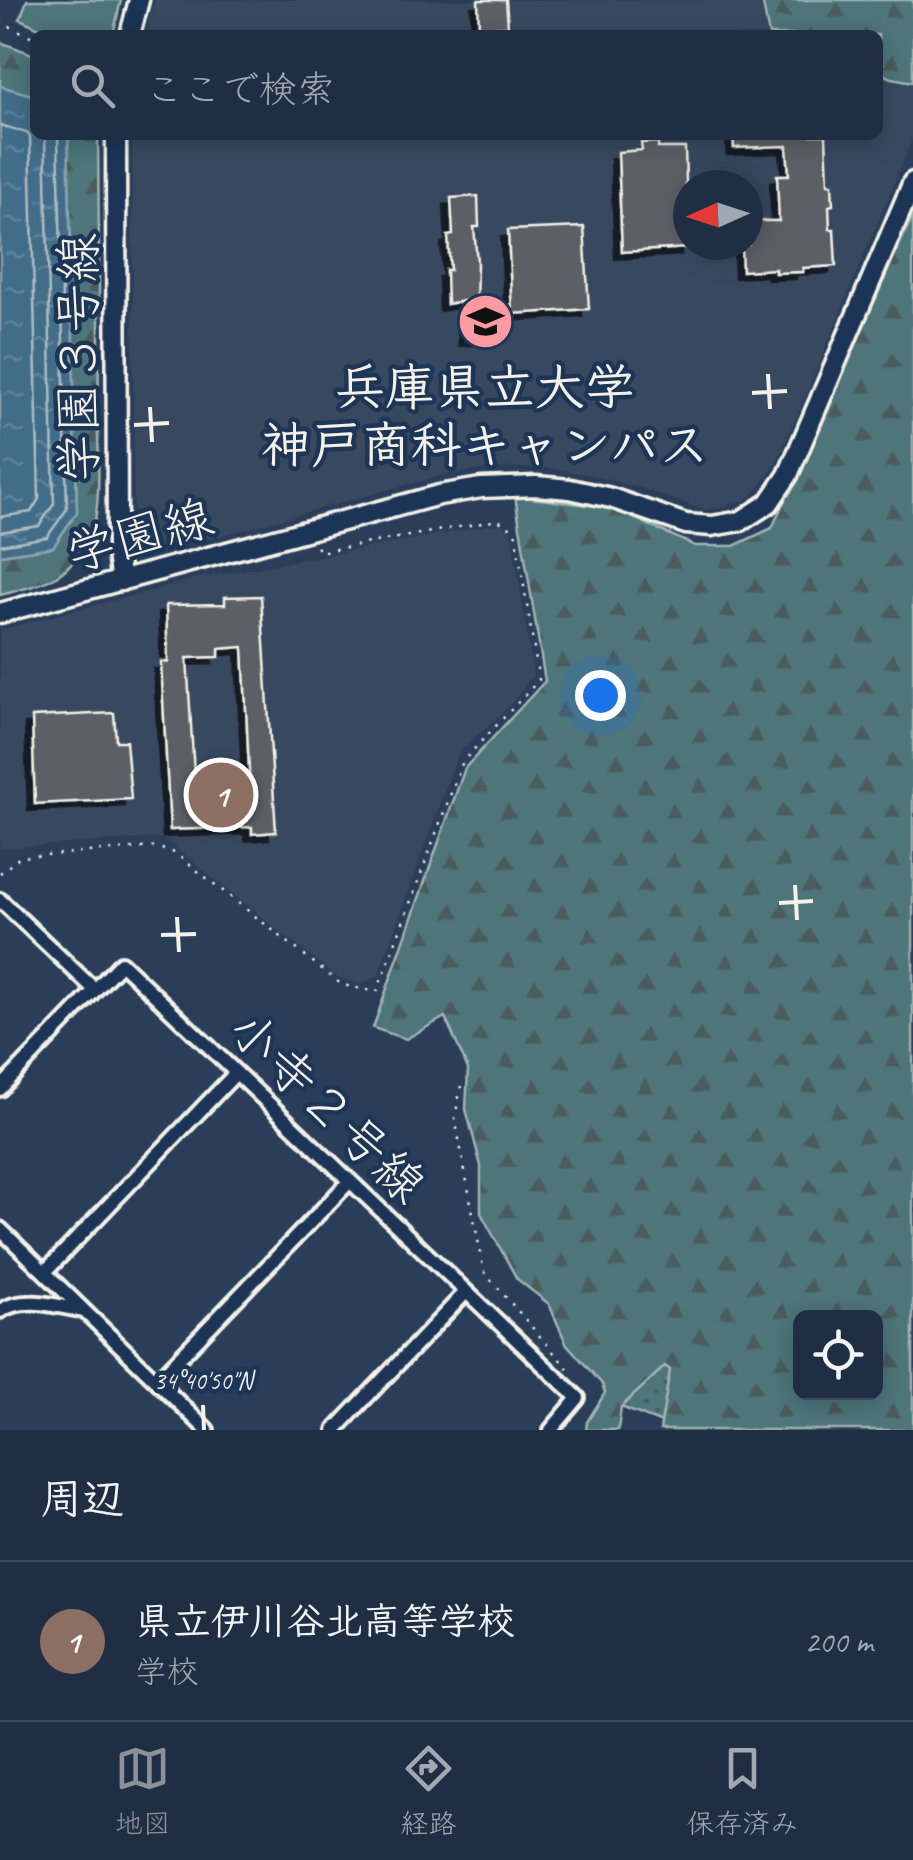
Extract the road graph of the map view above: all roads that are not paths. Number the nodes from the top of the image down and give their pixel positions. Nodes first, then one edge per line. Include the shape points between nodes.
1 (139, 0) edge
2 (131, 30) edge
3 (116, 140) edge
4 (913, 182) edge
5 (121, 581) junction
6 (0, 613) edge
7 (0, 900) edge
8 (94, 989) junction
9 (236, 1073) junction
10 (0, 1089) edge
11 (350, 1181) junction
12 (0, 1229) edge
13 (45, 1272) junction
14 (465, 1293) junction
15 (84, 1310) junction
16 (0, 1311) edge
17 (157, 1381) junction
18 (207, 1430) edge
19 (334, 1430) edge
20 (552, 1430) edge

1 - 2 street
3 - 5 street, 学園３号線
4 - 5 street, 学園線 via 788,475 769,503 741,521 686,524 570,489 481,488
5 - 6 street, 学園線
7 - 8 street
8 - 9 street, 小寺２号線 via 121,963
8 - 10 street, 小寺２号線
9 - 11 street, 小寺２号線
9 - 13 street
11 - 14 street, 小寺２号線
11 - 17 street
12 - 13 street
13 - 15 street
14 - 19 street
14 - 20 street, 小寺２号線 via 578,1398
15 - 16 street via 38,1303
15 - 17 street
17 - 18 street

